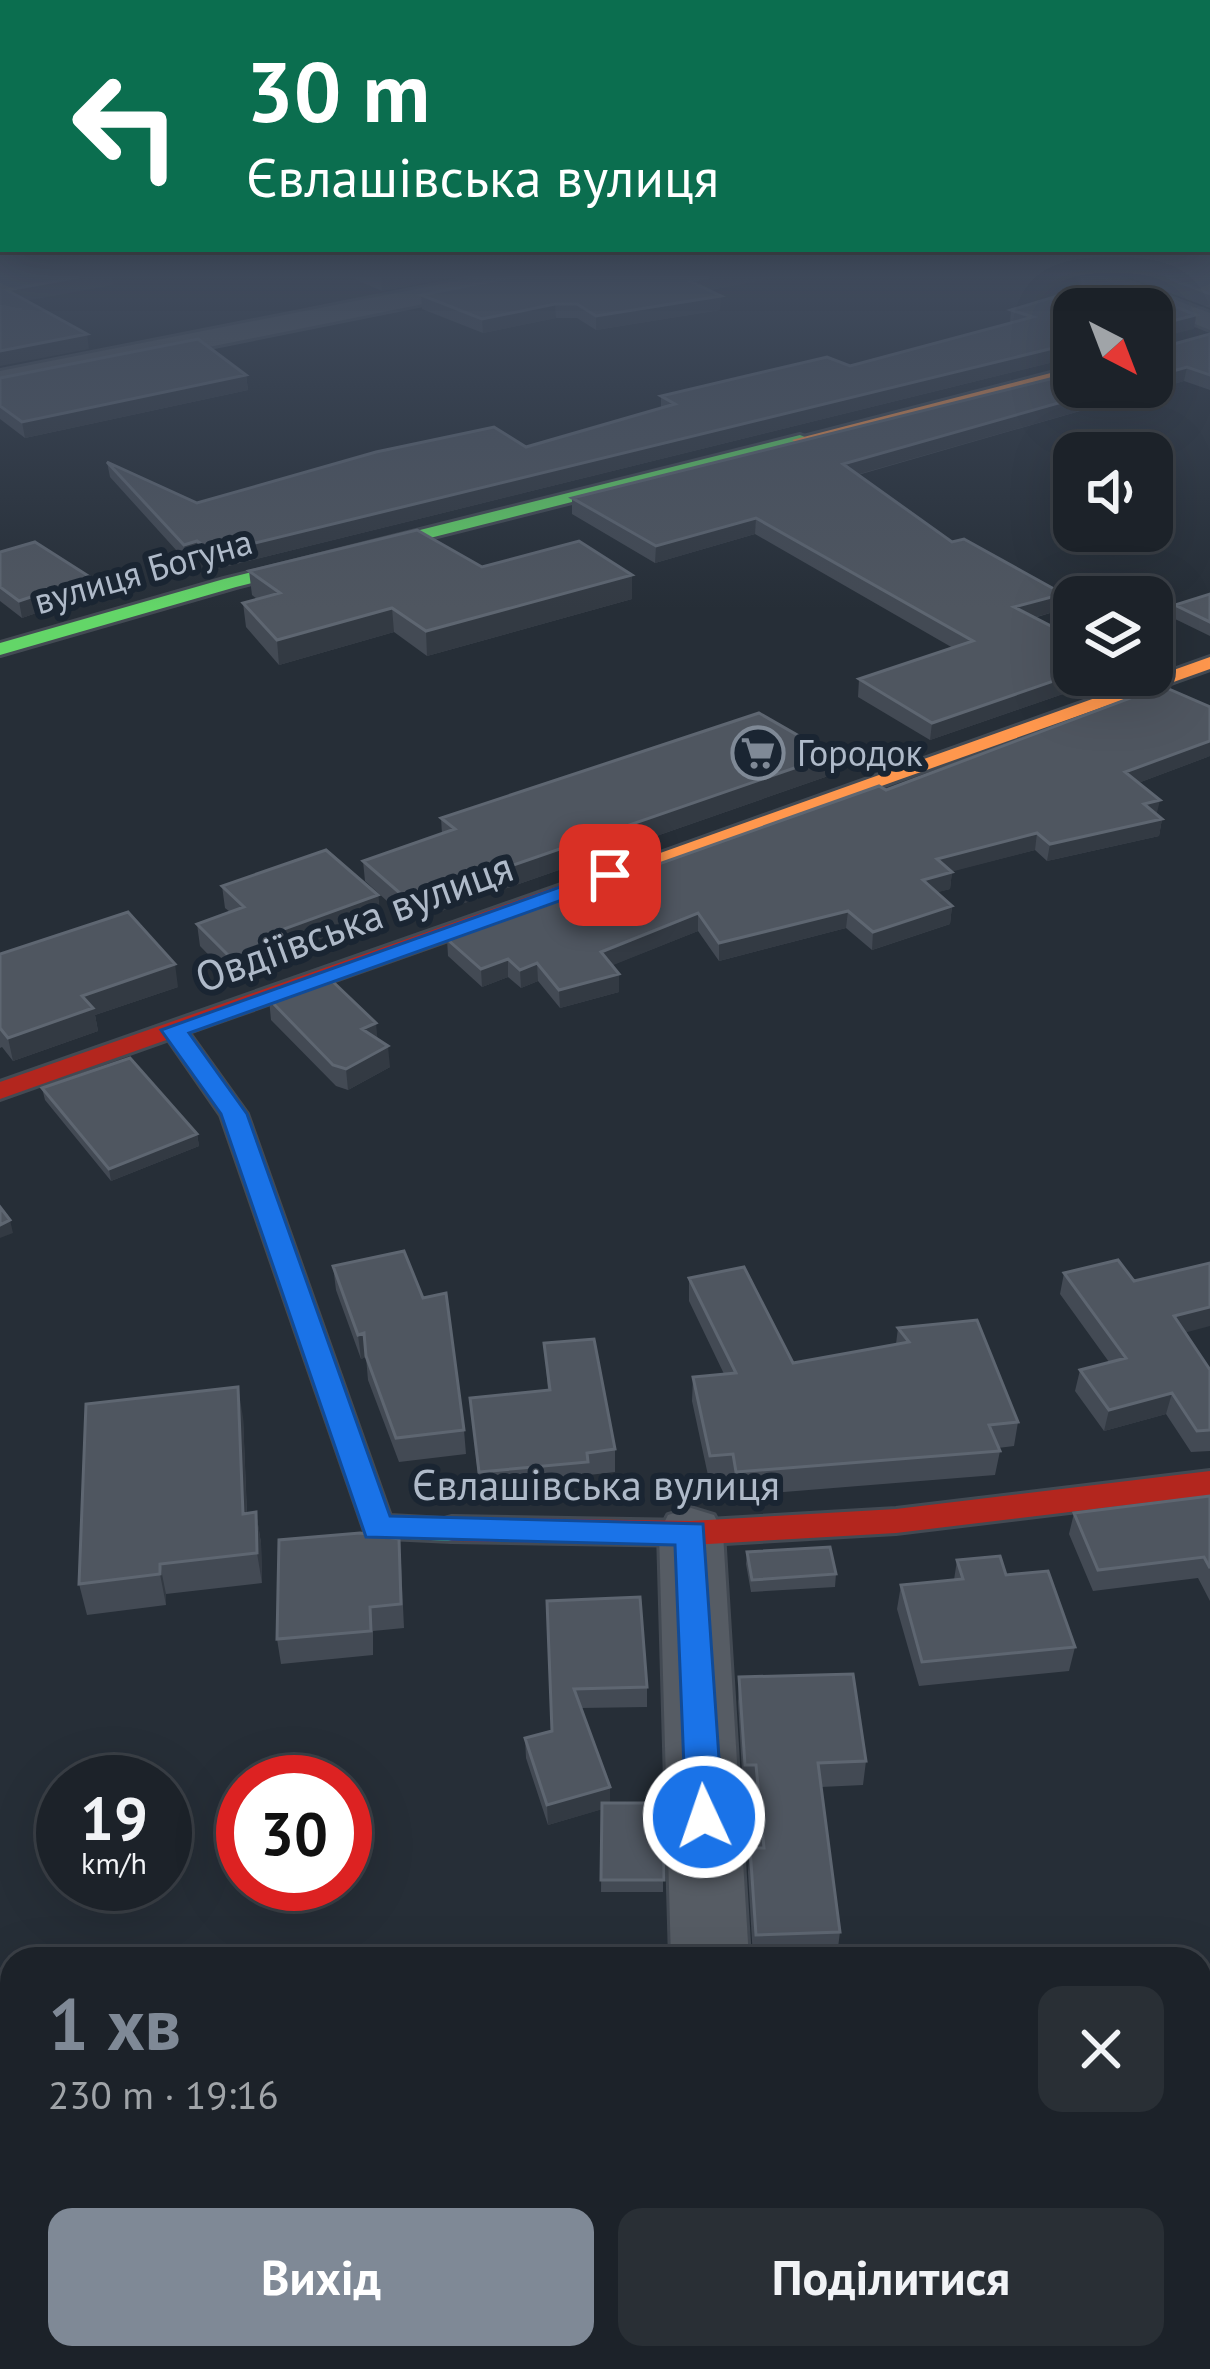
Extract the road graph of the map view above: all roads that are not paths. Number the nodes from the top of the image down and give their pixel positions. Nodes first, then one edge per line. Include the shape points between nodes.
1 (1008, 388) edge
2 (0, 649) edge
3 (1210, 663) edge
4 (174, 1030) junction
5 (0, 1090) edge
6 (1210, 1483) edge
7 (691, 1533) junction
8 (709, 1947) edge

1 - 2 street, вулиця Богуна via 276,571
3 - 4 street, Овдіївська вулиця
4 - 5 street, Овдіївська вулиця
4 - 7 street, Євлашівська вулиця via 234,1114 378,1528
6 - 7 street, Євлашівська вулиця via 896,1521
7 - 8 street

